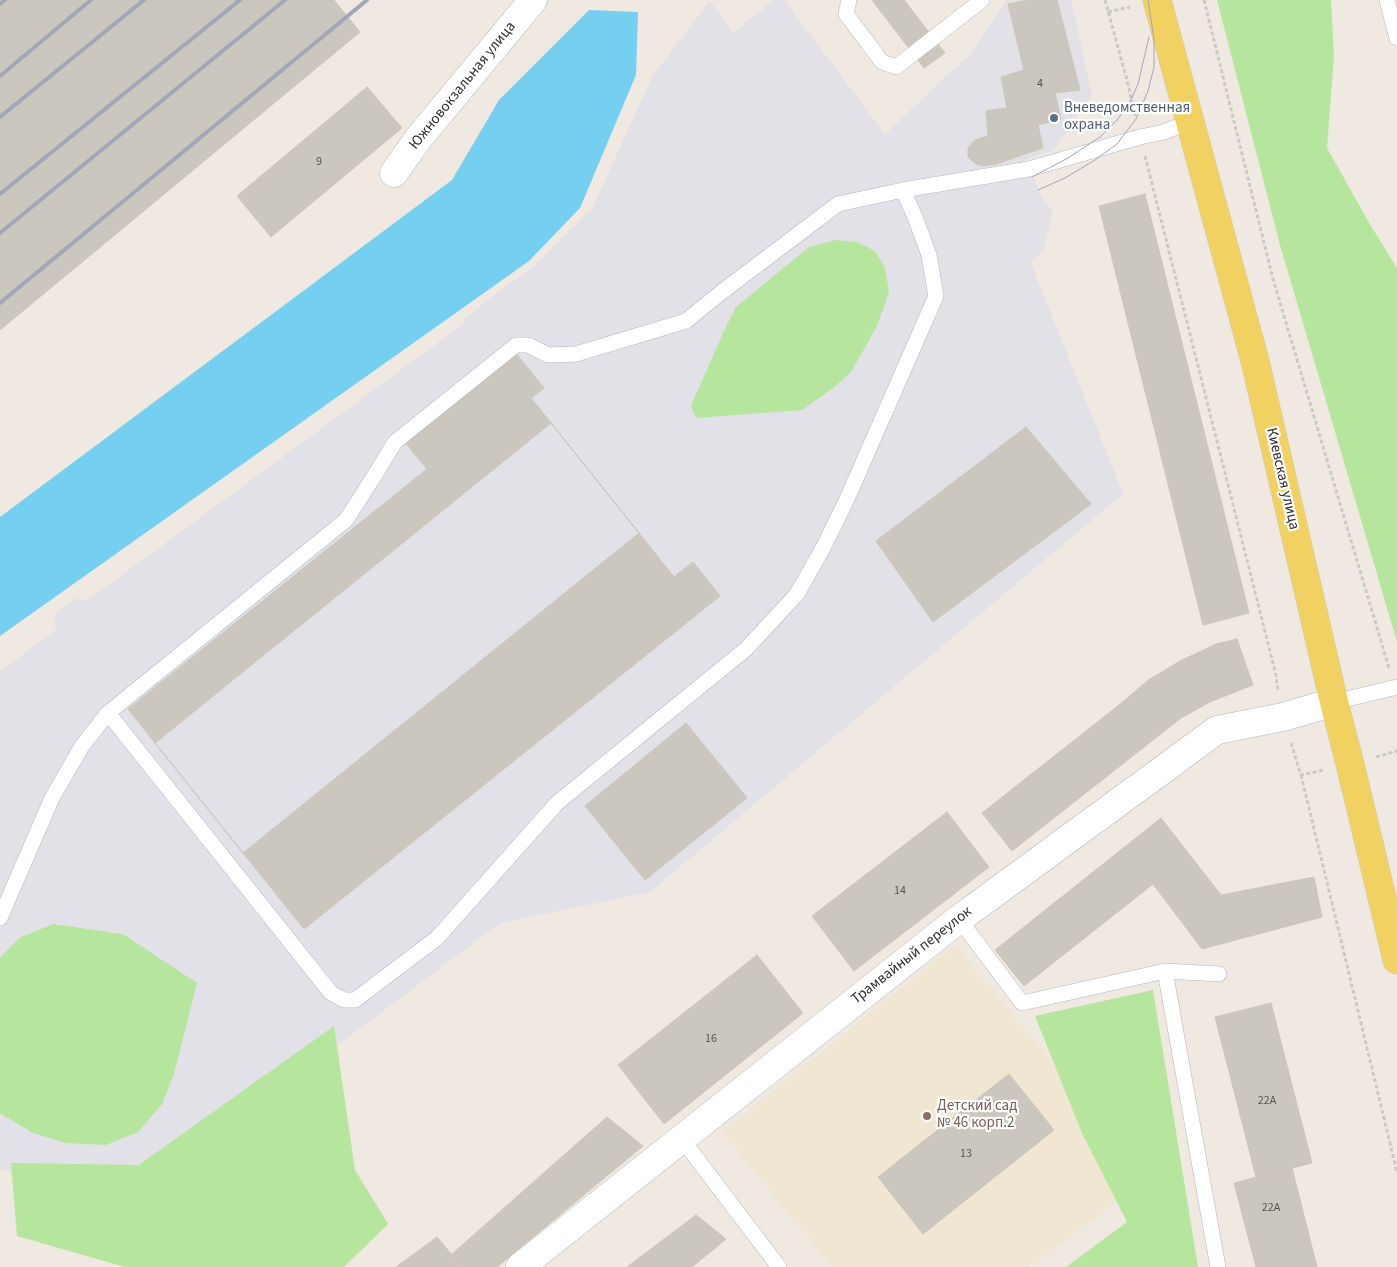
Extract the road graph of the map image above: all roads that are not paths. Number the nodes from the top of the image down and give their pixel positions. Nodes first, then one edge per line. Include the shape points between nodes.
1 (533, 0) edge
2 (849, 0) edge
3 (982, 0) edge
4 (1157, 0) edge
5 (1387, 0) edge
6 (1397, 38) edge
7 (1190, 122) junction
8 (394, 173) dead end
9 (903, 190) junction
10 (1396, 687) edge
11 (1334, 702) junction
12 (108, 714) junction
13 (0, 918) edge
14 (959, 919) junction
15 (1397, 960) edge
16 (1165, 971) junction
17 (1219, 974) dead end
18 (681, 1138) junction
19 (520, 1267) edge
20 (779, 1267) edge
21 (1218, 1267) edge

1 - 8 street, Южновокзальная улица via 418,139
2 - 3 lane via 846,14 882,62 896,67
4 - 7 main road, Киевская улица
5 - 6 lane
7 - 9 lane via 1029,169
7 - 11 main road, Киевская улица via 1255,361
9 - 12 lane via 838,204 686,321 576,354 548,355 528,345 516,345 395,442 346,520
9 - 12 lane via 929,255 936,296 847,498 797,594 746,649 557,803 437,938 355,1000 344,1000 331,994
10 - 11 lane
11 - 14 street, Трамвайный переулок via 1283,717 1217,730
11 - 15 main road, Киевская улица
12 - 13 lane via 82,746 52,798
14 - 16 lane via 1022,1003
14 - 18 street, Трамвайный переулок
16 - 17 lane
16 - 21 lane
18 - 19 street, Трамвайный переулок
18 - 20 lane

